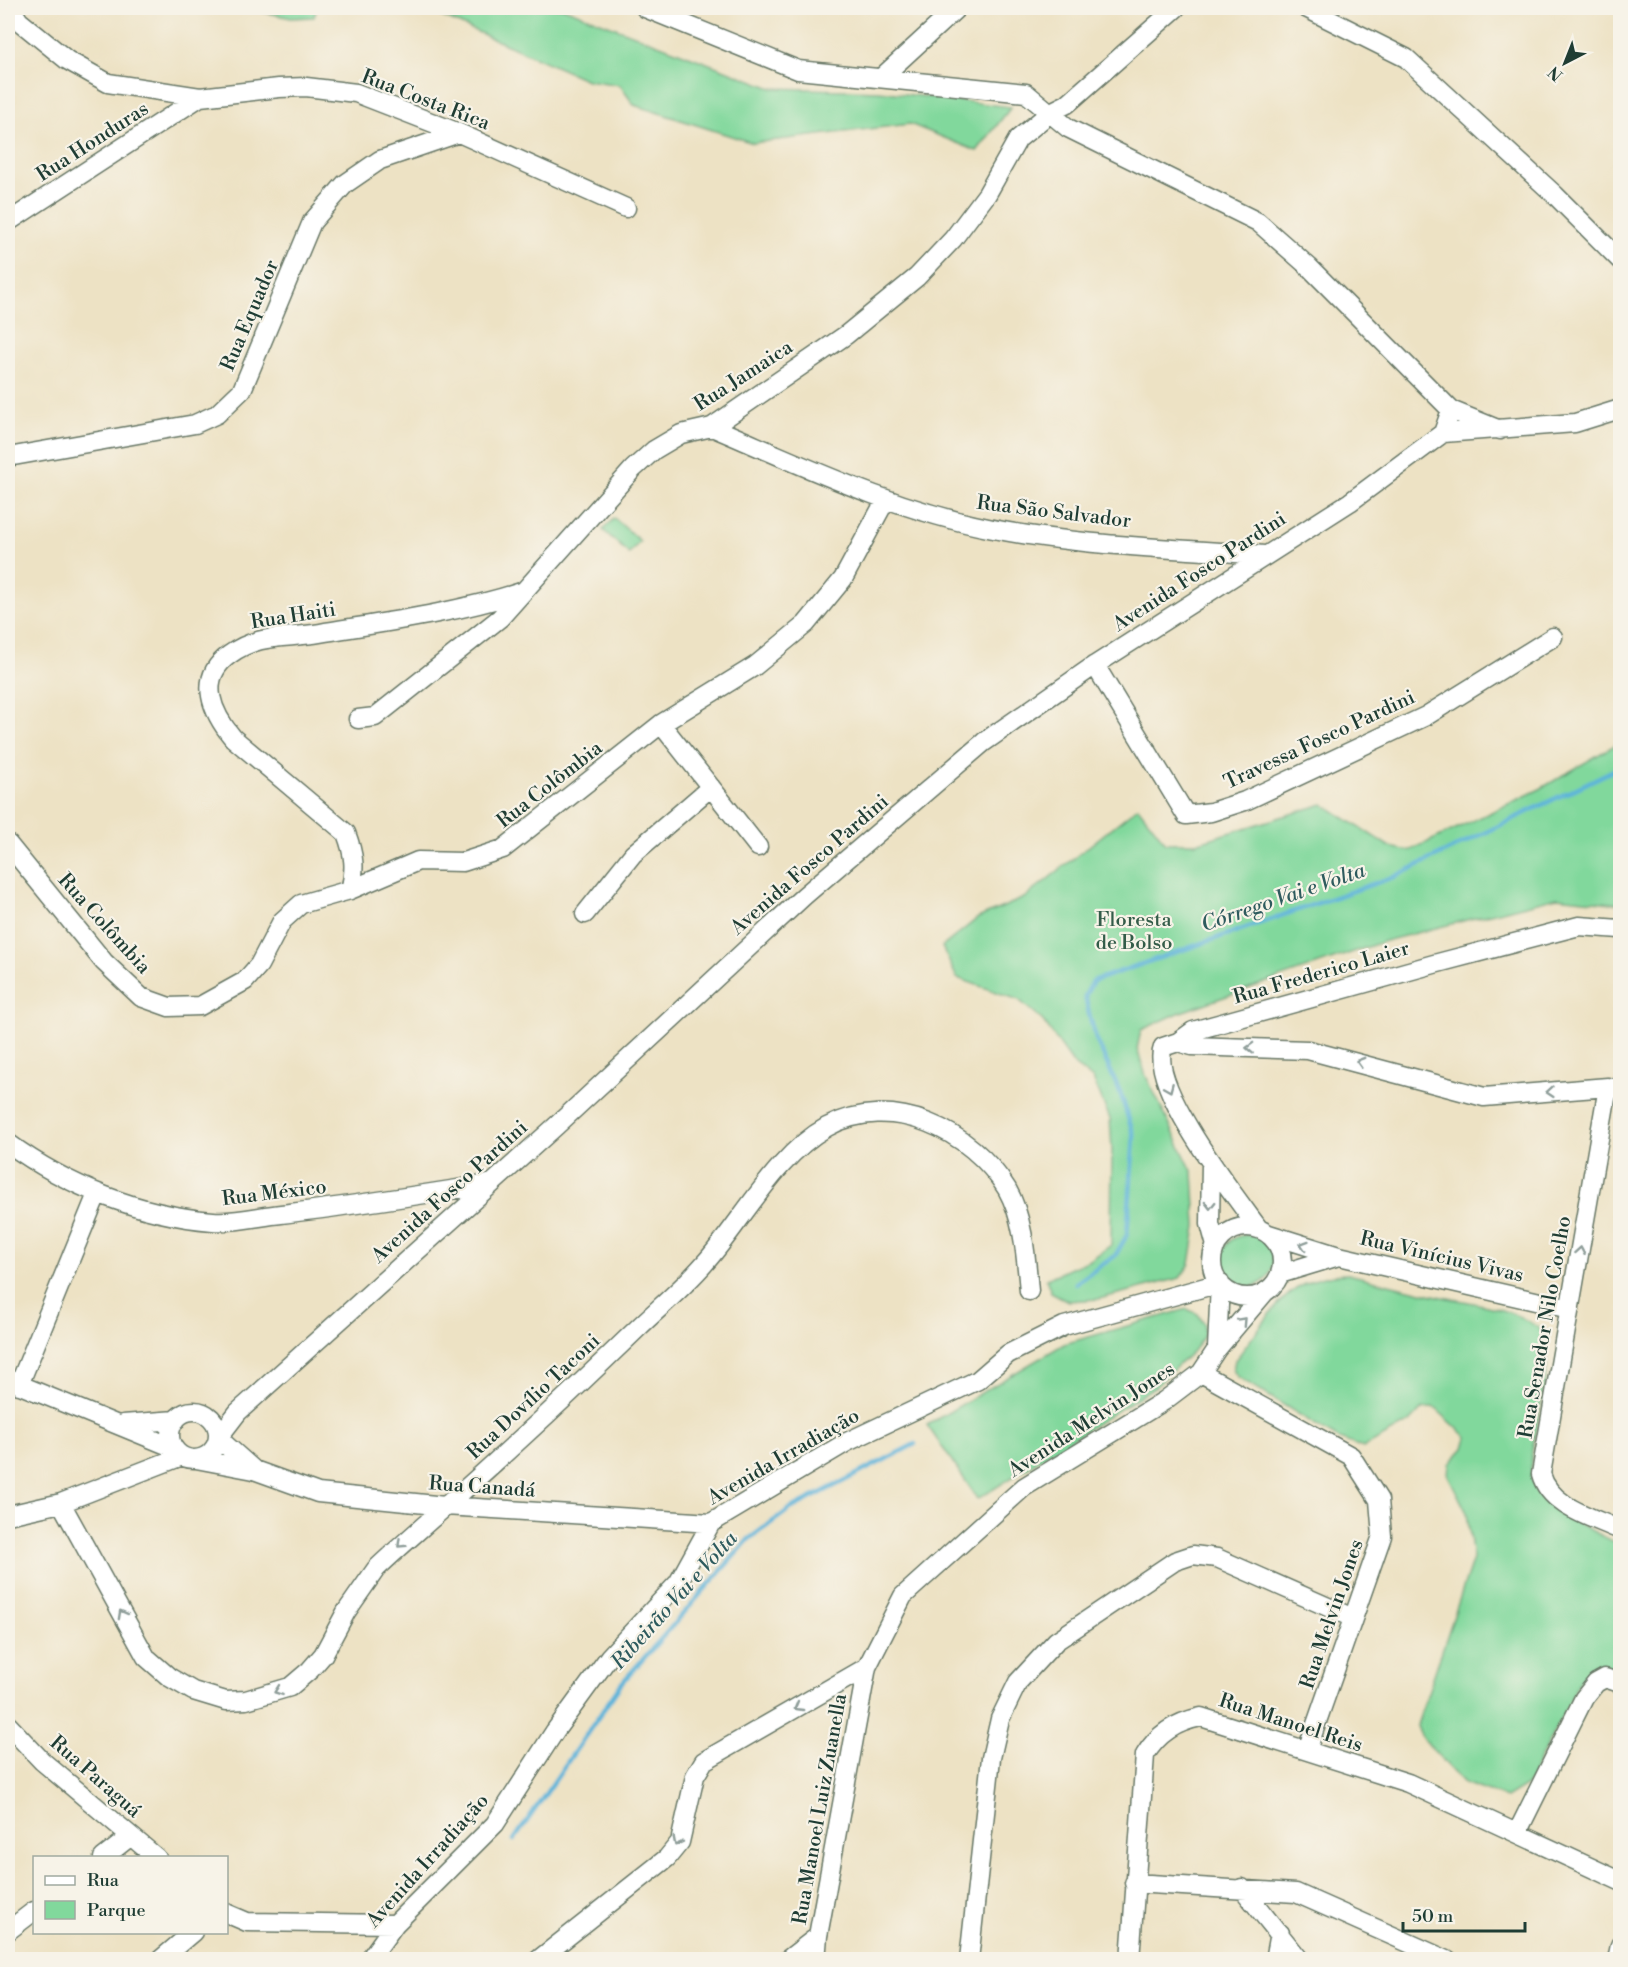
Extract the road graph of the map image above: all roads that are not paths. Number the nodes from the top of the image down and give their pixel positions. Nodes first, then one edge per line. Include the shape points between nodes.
1 (11, 8) edge
2 (645, 8) edge
3 (957, 8) edge
4 (1176, 8) edge
5 (1306, 8) edge
6 (662, 11) edge
7 (882, 77) junction
8 (200, 97) junction
9 (1051, 112) junction
10 (459, 133) junction
11 (626, 208) dead end
12 (8, 222) edge
13 (1620, 260) edge
14 (1451, 410) junction
15 (1620, 410) edge
16 (712, 427) junction
17 (1500, 430) junction
18 (1443, 434) junction
19 (8, 457) edge
20 (885, 501) junction
21 (1264, 555) junction
22 (521, 592) junction
23 (1553, 637) dead end
24 (1095, 664) junction
25 (358, 720) dead end
26 (661, 724) junction
27 (711, 787) junction
28 (8, 844) edge
29 (758, 847) dead end
30 (350, 890) junction
31 (585, 915) dead end
32 (1620, 929) edge
33 (1178, 1042) junction
34 (1614, 1088) edge
35 (8, 1143) edge
36 (1211, 1163) junction
37 (489, 1184) junction
38 (97, 1194) junction
39 (1264, 1232) junction
40 (1216, 1246) junction
41 (1339, 1256) junction
42 (1280, 1274) junction
43 (1216, 1275) junction
44 (1029, 1291) dead end
45 (1266, 1291) junction
46 (1570, 1309) junction
47 (1217, 1348) junction
48 (1201, 1373) junction
49 (13, 1383) edge
50 (238, 1412) junction
51 (203, 1413) junction
52 (176, 1420) junction
53 (118, 1424) junction
54 (218, 1438) junction
55 (184, 1454) junction
56 (254, 1470) junction
57 (60, 1503) junction
58 (446, 1506) junction
59 (8, 1515) edge
60 (711, 1523) junction
61 (1620, 1530) edge
62 (1353, 1618) junction
63 (867, 1667) junction
64 (1620, 1683) edge
65 (8, 1725) edge
66 (1307, 1750) junction
67 (1517, 1833) junction
68 (131, 1836) junction
69 (104, 1856) edge
70 (156, 1856) edge
71 (1620, 1881) edge
72 (1134, 1883) junction
73 (1242, 1888) junction
74 (33, 1912) edge
75 (228, 1914) edge
76 (395, 1924) junction
77 (8, 1931) edge
78 (1280, 1933) junction
79 (191, 1934) edge
80 (818, 1936) junction
81 (1620, 1945) edge
82 (160, 1959) edge
83 (369, 1959) edge
84 (538, 1959) edge
85 (787, 1959) edge
86 (816, 1959) edge
87 (969, 1959) edge
88 (1130, 1959) edge
89 (1275, 1959) edge
90 (1300, 1959) edge
91 (1448, 1959) edge
92 (1617, 1959) edge

1 - 8 street, Rua Costa Rica via 19,21 67,60 108,83
2 - 6 street
3 - 7 street
4 - 9 street, Rua Jamaica via 1067,104
5 - 13 street via 1406,58
6 - 7 street via 798,69
7 - 9 street via 1026,93
8 - 10 street, Rua Costa Rica via 306,87 356,93
8 - 12 street, Rua Honduras
9 - 14 street via 1068,128 1258,222 1309,267
9 - 16 street, Rua Jamaica via 1018,139 987,194 953,239 917,277 846,334
10 - 11 street, Rua Costa Rica
10 - 19 street, Rua Equador via 380,160 345,184 312,222 242,390 217,414 195,424
14 - 17 street
14 - 18 street
15 - 17 street via 1575,423
16 - 20 street, Rua São Salvador
16 - 22 street, Rua Jamaica via 681,434 654,450
17 - 18 street
18 - 21 street, Avenida Fosco Pardini via 1350,502
20 - 21 street, Rua São Salvador via 993,529 1055,538
20 - 26 street, Rua Colômbia via 843,579 806,624 755,666
21 - 24 street, Avenida Fosco Pardini
22 - 25 street, Rua Jamaica via 500,618 375,717
22 - 30 street, Rua Haiti via 481,605 316,634 255,640 227,656 213,673 209,693 218,719 233,738 346,833 356,871
23 - 24 street, Travessa Fosco Pardini via 1426,716 1245,801 1186,815
24 - 37 street, Avenida Fosco Pardini via 984,742 822,880
26 - 27 street
26 - 30 street, Rua Colômbia via 503,849 463,862 418,861
27 - 29 street
27 - 31 street via 633,854
28 - 30 street, Rua Colômbia via 104,962 141,997 169,1007 200,1006 224,995 245,981 259,965 282,921 301,904
32 - 33 street, Rua Frederico Laier via 1579,926 1193,1031
34 -> 33 street via 1484,1097 1308,1050 1192,1046
33 -> 36 street, Rua Frederico Laier via 1163,1047 1161,1069 1176,1104
46 -> 34 street, Rua Senador Nilo Coelho
35 - 38 street, Rua México via 35,1163
36 - 39 street, Rua Frederico Laier
36 -> 40 street via 1210,1224
37 - 38 street, Rua México via 215,1221
37 - 50 street, Avenida Fosco Pardini
38 - 49 street
39 - 40 street via 1239,1227 1222,1237
41 -> 39 street, Rua Vinícius Vivas
39 - 42 street via 1281,1252
40 - 43 street
41 - 42 street, Rua Vinícius Vivas
41 - 46 street, Rua Vinícius Vivas
42 - 45 street
43 - 45 street via 1237,1295
43 - 47 street
43 - 60 street, Avenida Irradiação via 1187,1291 1064,1326 1008,1354 978,1380 848,1442
44 - 58 street, Rua Dovílio Taconi via 1020,1226 1008,1191 986,1162 963,1141 905,1115 877,1113 850,1118 827,1127 795,1151 703,1265
47 -> 45 street, Avenida Melvin Jones
46 - 61 street, Rua Senador Nilo Coelho via 1541,1474 1555,1499
47 - 48 street, Avenida Melvin Jones
48 - 62 street, Rua Melvin Jones via 1352,1456 1371,1484 1379,1500 1382,1536
48 - 63 street, Avenida Melvin Jones via 1164,1401 1024,1487 903,1596
49 - 53 street
50 - 51 street
50 - 54 street, Avenida Fosco Pardini
51 - 52 street via 189,1412
51 - 54 street via 215,1423
52 - 53 street
52 - 55 street via 170,1433
53 - 55 street
54 - 55 street via 208,1455
54 - 56 street
55 - 56 street
55 - 57 street
56 - 58 street, Rua Canadá via 318,1493
58 -> 57 street, Rua Dovílio Taconi via 376,1569 310,1670 290,1687 226,1701 193,1691 146,1657
57 - 59 street
58 - 60 street, Rua Canadá
60 - 76 street, Avenida Irradiação via 678,1583 609,1657 495,1824
62 - 66 street, Rua Melvin Jones
62 - 87 street via 1217,1558 1193,1555 1174,1561 1056,1641 1018,1682 1000,1719 991,1758
63 - 80 street, Rua Manoel Luiz Zuanella
63 -> 84 street via 704,1761 695,1776 680,1842 667,1858
64 - 67 street via 1605,1678 1584,1698
65 - 68 street, Rua Paraguá via 42,1761
66 - 67 street, Rua Manoel Reis via 1408,1784
66 - 72 street, Rua Manoel Reis via 1201,1717 1184,1720 1156,1738 1145,1755
67 - 71 street, Rua Manoel Reis
68 - 69 street
68 - 70 street, Rua Paraguá
72 - 73 street
72 - 88 street, Rua Manoel Reis
73 - 78 street
73 - 91 street via 1296,1893
74 - 77 street
75 - 76 street via 248,1922
76 - 83 street, Avenida Irradiação
78 - 89 street
78 - 90 street
79 - 82 street
80 - 85 street
80 - 86 street, Rua Manoel Luiz Zuanella
81 - 92 street

